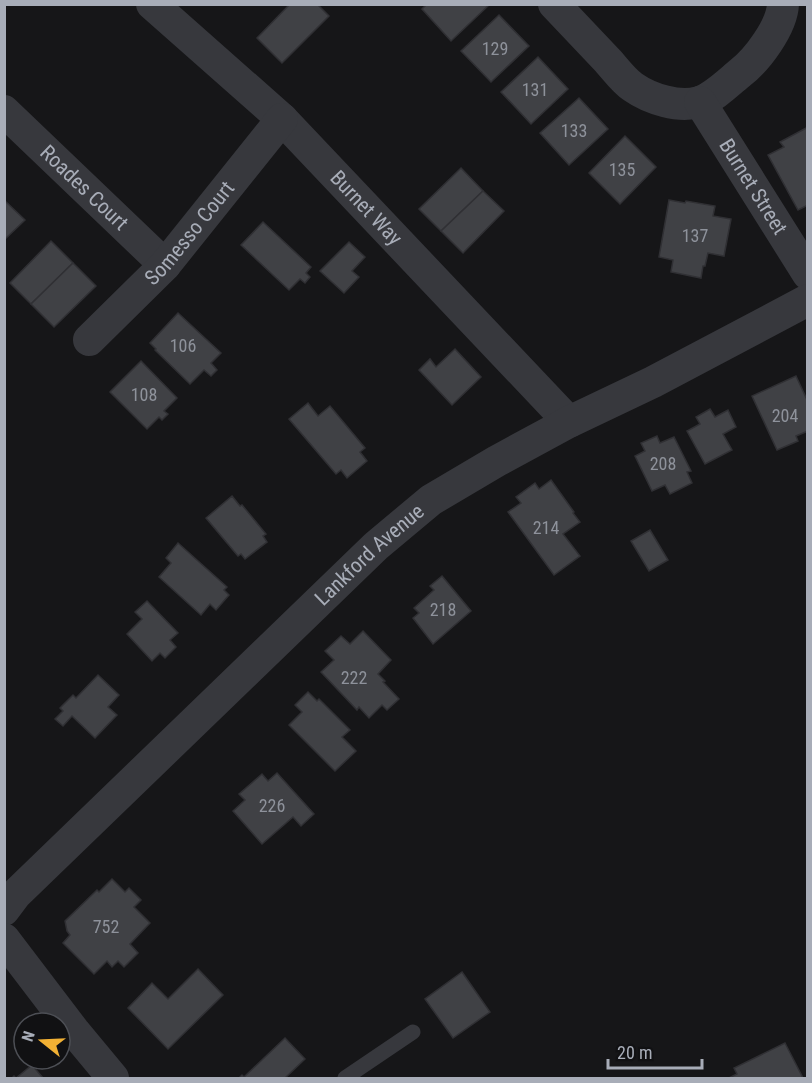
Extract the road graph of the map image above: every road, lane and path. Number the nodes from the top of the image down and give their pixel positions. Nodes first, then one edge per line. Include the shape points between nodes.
1 (152, 4) edge
2 (554, 4) edge
3 (783, 4) edge
4 (700, 102) junction
5 (4, 111) edge
6 (282, 119) junction
7 (165, 265) junction
8 (807, 274) edge
9 (807, 300) edge
10 (89, 340) dead end
11 (569, 422) junction
12 (4, 910) edge
13 (4, 939) edge
14 (413, 1032) dead end
15 (113, 1078) edge
16 (345, 1078) edge

1 - 6 street, Burnet Way
2 - 4 street via 632,87 671,102
3 - 4 street via 778,24 748,68
4 - 8 street, Burnet Street
5 - 7 street, Roades Court
6 - 7 street, Somesso Court
6 - 11 street, Burnet Way
7 - 10 street, Somesso Court
9 - 11 street, Lankford Avenue
11 - 12 street, Lankford Avenue via 430,500 376,546 24,886
13 - 15 street
14 - 16 lane

